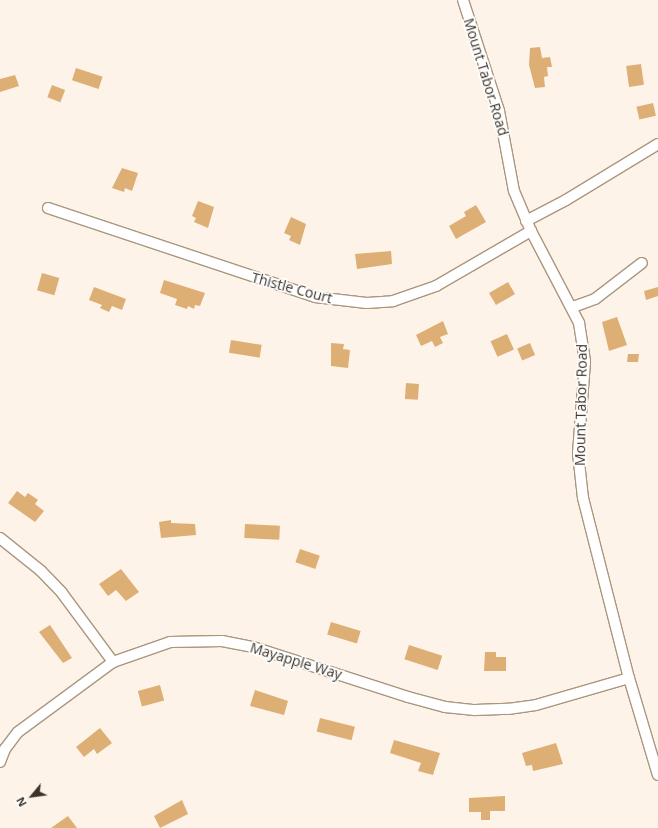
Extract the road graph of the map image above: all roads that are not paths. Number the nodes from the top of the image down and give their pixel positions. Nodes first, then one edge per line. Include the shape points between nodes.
1 (463, 0) edge
2 (658, 144) edge
3 (48, 208) dead end
4 (526, 221) junction
5 (530, 231) junction
6 (642, 263) dead end
7 (573, 307) junction
8 (0, 538) edge
9 (113, 662) junction
10 (629, 678) junction
11 (0, 762) edge
12 (658, 775) edge

1 - 4 street, Mount Tabor Road via 499,112 514,191
2 - 4 street via 566,200
3 - 5 street, Thistle Court via 292,291 322,299 367,303 393,301 436,286
4 - 5 street, Mount Tabor Road
5 - 7 street, Mount Tabor Road
6 - 7 street via 595,299
7 - 10 street, Mount Tabor Road via 583,338 585,362 578,453 581,483 589,526
8 - 9 street via 41,571 62,593
9 - 10 street, Mayapple Way via 170,642 222,641 253,647 445,707 475,710 508,710 536,705
9 - 11 street, Mayapple Way via 18,732 5,749
10 - 12 street, Mount Tabor Road

